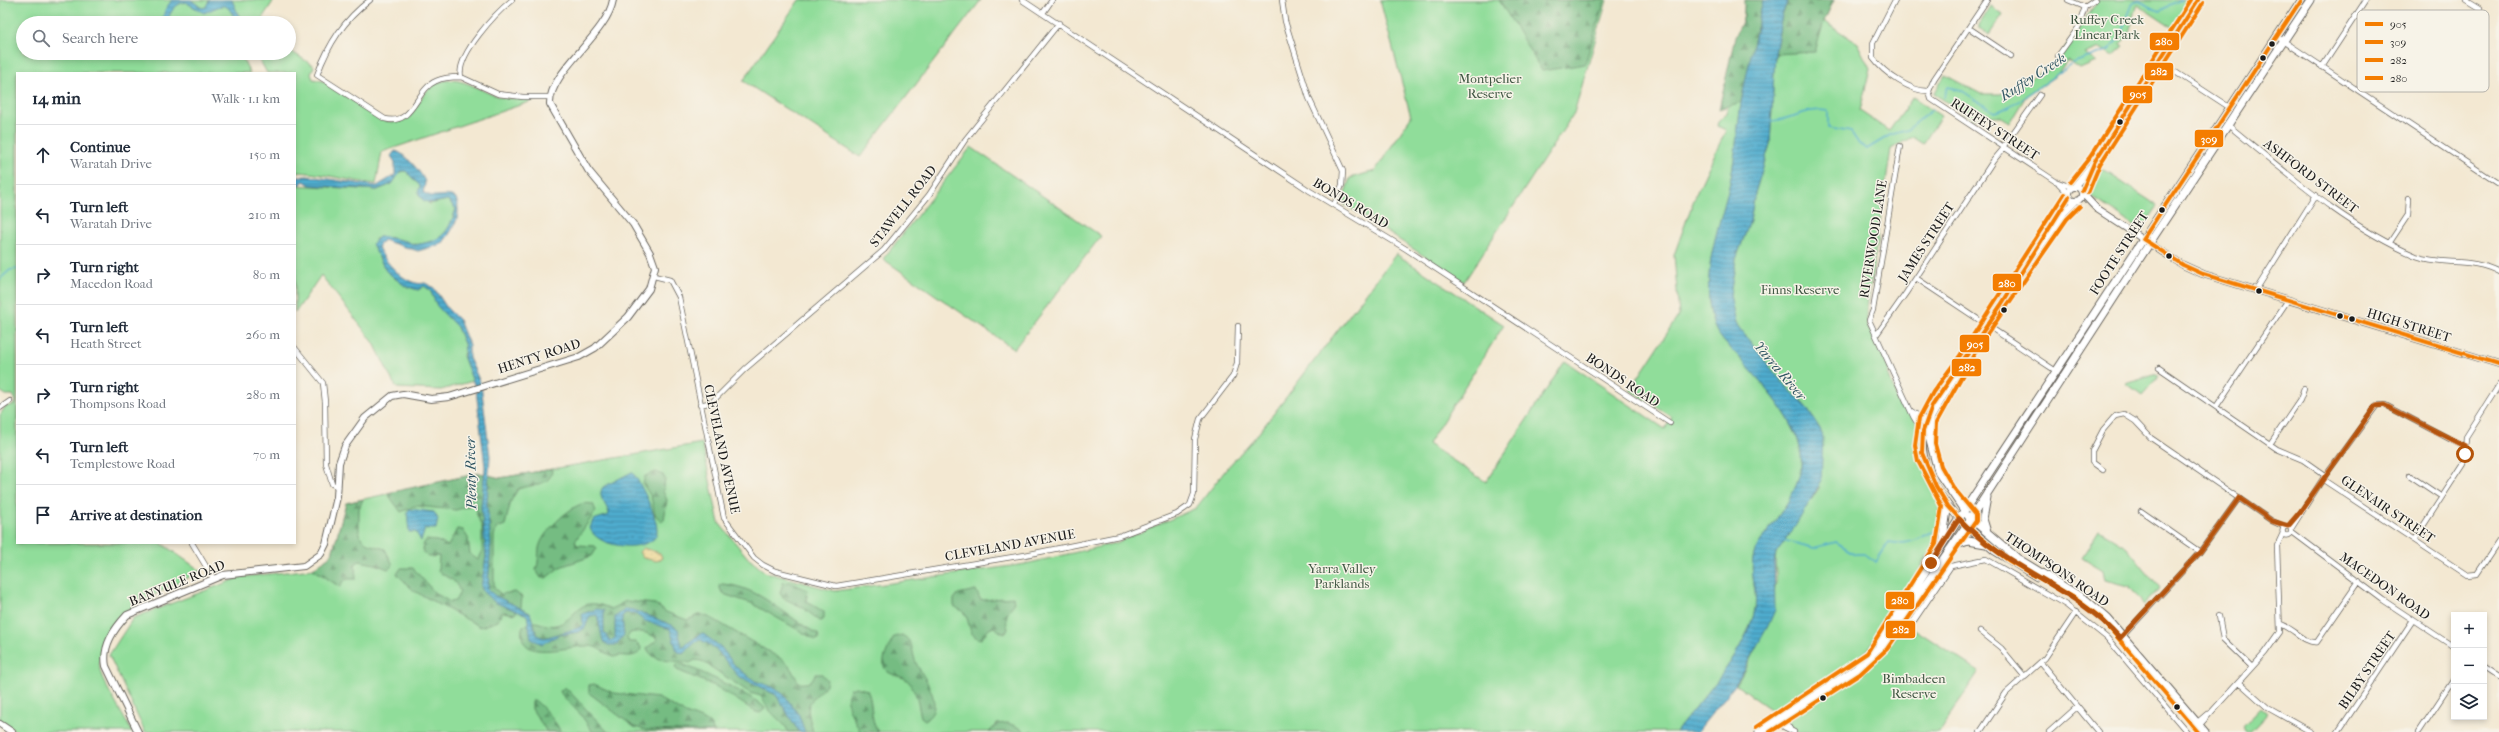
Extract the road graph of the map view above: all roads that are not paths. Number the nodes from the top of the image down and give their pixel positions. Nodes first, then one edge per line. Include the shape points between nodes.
1 (370, 0) edge
2 (512, 0) edge
3 (614, 0) edge
4 (1022, 0) edge
5 (1052, 0) edge
6 (1282, 0) edge
7 (1895, 0) edge
8 (1987, 0) edge
9 (2068, 0) edge
10 (2095, 0) edge
11 (2198, 0) edge
12 (2301, 0) edge
13 (2311, 0) edge
14 (2366, 0) edge
15 (2467, 0) edge
16 (2085, 7) junction
17 (2480, 8) dead end
18 (2359, 10) edge
19 (1043, 13) junction
20 (2356, 15) edge
21 (1059, 23) junction
22 (1969, 28) junction
23 (2276, 36) junction
24 (2284, 41) junction
25 (2012, 56) dead end
26 (2058, 56) dead end
27 (2160, 62) junction
28 (2322, 67) junction
29 (461, 77) junction
30 (2357, 90) edge
31 (1929, 91) junction
32 (2360, 92) edge
33 (2040, 95) dead end
34 (550, 96) junction
35 (2229, 107) junction
36 (2228, 125) junction
37 (1900, 146) dead end
38 (2003, 147) junction
39 (2095, 161) junction
40 (2499, 184) edge
41 (2070, 191) junction
42 (2082, 192) junction
43 (2316, 196) junction
44 (2409, 199) dead end
45 (2077, 201) junction
46 (1334, 205) junction
47 (2097, 209) junction
48 (2143, 239) junction
49 (2390, 242) junction
50 (2150, 244) junction
51 (2499, 272) edge
52 (654, 276) junction
53 (1916, 278) junction
54 (2018, 278) junction
55 (2256, 290) junction
56 (2288, 300) junction
57 (1238, 326) dead end
58 (1987, 326) junction
59 (1877, 334) junction
60 (296, 349) edge
61 (2499, 364) edge
62 (2159, 368) dead end
63 (2056, 371) junction
64 (490, 384) joint
65 (2499, 385) edge
66 (2304, 389) dead end
67 (10, 401) dead end
68 (700, 405) junction
69 (2216, 407) junction
70 (0, 408) edge
71 (1926, 422) junction
72 (1670, 423) dead end
73 (2270, 444) junction
74 (2465, 446) junction
75 (2103, 470) dead end
76 (2409, 475) dead end
77 (2324, 477) junction
78 (338, 487) junction
79 (1989, 491) junction
80 (2442, 497) junction
81 (2239, 498) junction
82 (1948, 506) junction
83 (1964, 511) junction
84 (2141, 511) dead end
85 (1971, 518) junction
86 (1959, 519) junction
87 (1966, 526) junction
88 (2287, 531) junction
89 (1991, 538) junction
90 (2414, 540) junction
91 (2499, 541) edge
92 (193, 544) edge
93 (1986, 544) junction
94 (1942, 546) junction
95 (1954, 546) junction
96 (2200, 552) junction
97 (213, 578) junction
98 (2359, 580) junction
99 (2076, 612) junction
100 (2219, 616) dead end
101 (1902, 620) junction
102 (2413, 620) junction
103 (2280, 626) junction
104 (1980, 631) dead end
105 (2122, 636) junction
106 (2451, 645) edge
107 (1871, 657) junction
108 (2041, 663) junction
109 (2252, 667) junction
110 (2487, 669) edge
111 (2025, 677) junction
112 (2499, 677) edge
113 (2239, 682) junction
114 (2451, 684) edge
115 (2077, 707) junction
116 (1780, 718) junction
117 (0, 724) edge
118 (2198, 728) edge
119 (1792, 731) edge
120 (12, 732) edge
121 (138, 732) edge
122 (1759, 732) edge
123 (1980, 732) edge
124 (2049, 732) edge
125 (2098, 732) edge
126 (2187, 732) edge
127 (2311, 732) edge
128 (2338, 732) edge
129 (2419, 732) edge

1 - 29 street via 345,22 333,39 316,74 391,120 401,118 412,110 426,88 435,81
2 - 29 street via 480,33 469,50 461,69
3 - 34 main road via 598,29 555,84
4 - 19 street, BONDS ROAD
5 - 19 street
6 - 46 street via 1285,21 1309,98 1343,171 1342,185
7 - 31 street via 1873,42 1874,58 1881,67 1910,86
8 - 22 street
9 - 16 street
10 - 16 street
11 - 27 main road
12 - 23 main road, FOOTE STREET
13 - 24 main road, FOOTE STREET
14 - 18 street
15 - 17 street
16 - 26 street via 2078,28
19 - 21 street, BONDS ROAD
20 - 28 street
21 - 46 street, BONDS ROAD
21 - 68 street, STAWELL ROAD via 965,140 929,195 884,250 745,369 712,402
22 - 25 street
22 - 31 street via 1938,72
23 - 24 street
23 - 35 main road, FOOTE STREET
24 - 28 street
24 - 36 main road, FOOTE STREET
27 - 35 street
27 - 39 main road
28 - 30 street
29 - 34 street via 506,96
31 - 38 street, RUFFEY STREET via 1934,103
32 - 40 street
33 - 38 street, JAMES STREET
34 - 52 main road via 552,111 588,170 624,212 650,253 655,267
35 - 48 main road, FOOTE STREET
36 - 43 street, ASHFORD STREET
36 - 50 main road, FOOTE STREET
37 - 59 street, RIVERWOOD LANE via 1873,310 1869,320
38 - 41 street, RUFFEY STREET
38 - 53 street, JAMES STREET
39 - 41 main road
39 - 42 main road
41 - 42 main road, HIGH STREET
41 - 45 main road, HIGH STREET
41 - 54 main road
42 - 45 main road
42 - 47 main road, HIGH STREET
43 - 49 street, ASHFORD STREET via 2344,217
43 - 55 street
44 - 49 street via 2408,215
45 - 47 main road, HIGH STREET
45 - 54 main road via 2064,213
46 - 72 street, BONDS ROAD via 1406,249
47 - 48 main road, HIGH STREET
48 - 50 main road, HIGH STREET
48 - 63 main road, FOOTE STREET
49 - 51 street, ASHFORD STREET via 2418,257 2481,264
50 - 55 main road, HIGH STREET via 2193,270
50 - 79 main road, FOOTE STREET
52 - 64 main road, HENTY ROAD via 650,289 628,318 595,348 579,357
52 - 68 street, CLEVELAND AVENUE via 670,280 679,297
53 - 58 street
53 - 59 street, JAMES STREET
54 - 58 main road
55 - 56 main road, HIGH STREET
56 - 61 main road, HIGH STREET
56 - 69 street
57 - 68 street, CLEVELAND AVENUE via 1237,364 1233,376 1200,419 1195,439 1194,494 1190,505 1177,514 1119,536 1025,555 836,586 775,571 763,565 754,558 728,525 724,518
58 - 63 street
58 - 71 main road
59 - 71 street, RIVERWOOD LANE via 1910,409
60 - 78 street via 323,382 326,464 332,484
62 - 69 street, GLENAIR STREET
63 - 83 main road, FOOTE STREET
64 - 78 main road, BANYULE ROAD via 449,397 431,399 403,394 392,396 361,423 345,446 339,463
65 - 74 street via 2467,434
66 - 73 street via 2300,400
67 - 70 street
69 - 73 street, GLENAIR STREET
71 - 82 main road via 1921,445 1924,460
71 - 83 main road via 1929,445 1938,473
73 - 77 street, GLENAIR STREET via 2303,460
74 - 77 street via 2378,404 2373,407
74 - 80 street via 2464,463
75 - 81 street, MACEDON ROAD via 2092,462 2091,454 2100,434 2114,416 2119,414 2127,416 2147,435
76 - 80 street
77 - 88 street
77 - 90 street, GLENAIR STREET via 2325,481
78 - 97 main road, BANYULE ROAD via 326,544 320,554 304,566 238,572
79 - 85 main road, FOOTE STREET
79 - 89 main road via 1983,519 1984,527
80 - 90 street
81 - 88 street, MACEDON ROAD
81 - 96 street
82 - 86 main road
82 - 94 main road
83 - 85 main road, THOMPSONS ROAD
83 - 86 main road, FOOTE STREET
84 - 96 street
85 - 87 main road, FOOTE STREET
85 - 89 main road, THOMPSONS ROAD
86 - 87 main road, THOMPSONS ROAD
86 - 94 main road, FOOTE STREET
87 - 93 main road, THOMPSONS ROAD
87 - 95 main road, FOOTE STREET
88 - 98 street, MACEDON ROAD
88 - 103 street via 2277,550
89 - 105 main road, THOMPSONS ROAD via 2032,569 2086,600
90 - 91 street, GLENAIR STREET via 2471,576 2478,573
92 - 97 street
93 - 95 main road via 1968,541
93 - 105 main road, THOMPSONS ROAD via 2008,560 2086,606
94 - 107 main road, FOOTE STREET
95 - 101 main road, FOOTE STREET
96 - 105 street
97 - 121 main road, BANYULE ROAD via 127,615 106,646 106,666
98 - 102 street, MACEDON ROAD
98 - 103 street via 2319,641 2310,642 2294,631
99 - 101 street, THOMPSONS ROAD via 1986,560 1971,561 1949,568 1913,622
99 - 108 street
99 - 126 street, THOMPSONS ROAD via 2115,645
100 - 109 street via 2223,639
101 - 107 main road, FOOTE STREET
102 - 106 street, MACEDON ROAD
102 - 128 street, BILBY STREET
103 - 109 street via 2266,652
104 - 111 street via 2001,648
105 - 118 main road, THOMPSONS ROAD
107 - 116 main road
108 - 111 street
108 - 115 street
109 - 113 street
110 - 112 street
111 - 123 street via 2006,693
113 - 118 street
113 - 127 street via 2266,707
114 - 129 street
115 - 124 street
115 - 125 street
116 - 119 street
116 - 122 main road
117 - 120 main road

